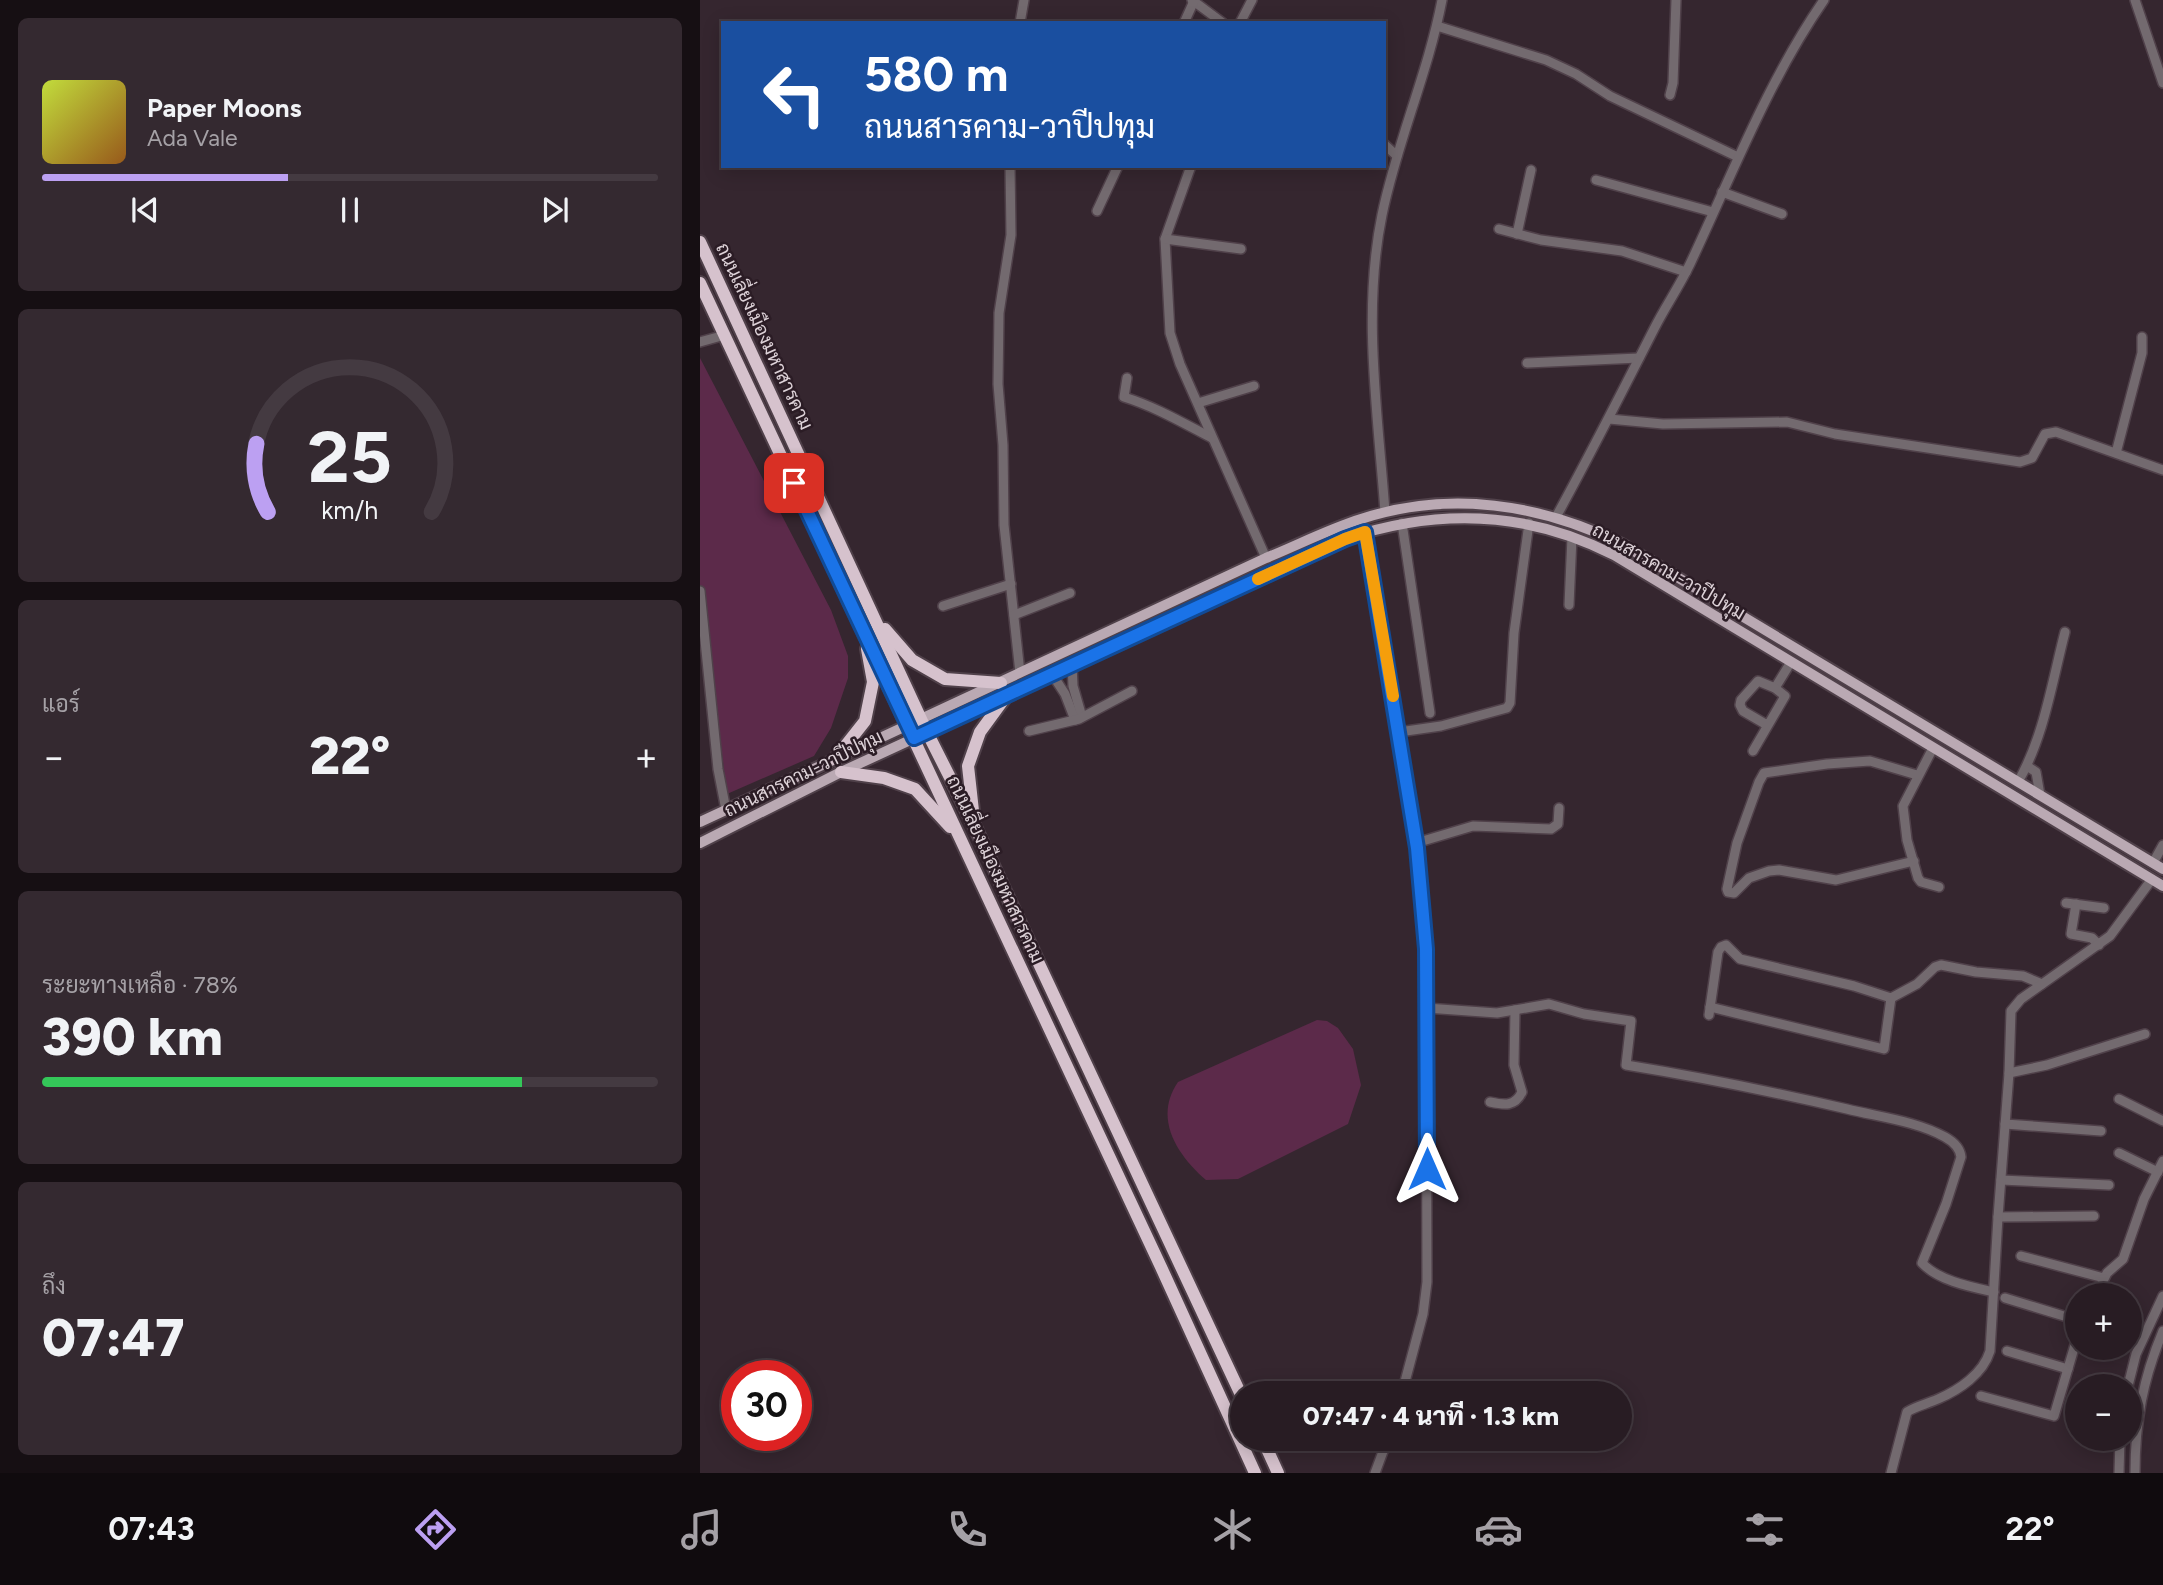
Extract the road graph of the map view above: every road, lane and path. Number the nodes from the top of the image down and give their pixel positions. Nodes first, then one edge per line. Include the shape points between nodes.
1 (1024, 0) edge
2 (1252, 0) edge
3 (1442, 0) edge
4 (1676, 0) edge
5 (1824, 0) edge
6 (2134, 0) edge
7 (1193, 1) edge
8 (1020, 21) edge
9 (1185, 21) edge
10 (1220, 21) edge
11 (1241, 21) edge
12 (1437, 26) junction
13 (2163, 83) edge
14 (1670, 95) dead end
15 (1386, 146) edge
16 (1397, 156) junction
17 (1738, 157) junction
18 (1010, 168) edge
19 (1117, 168) edge
20 (1190, 168) edge
21 (1531, 170) dead end
22 (1596, 180) dead end
23 (1722, 192) junction
24 (1097, 211) dead end
25 (1713, 212) junction
26 (1782, 214) dead end
27 (1499, 229) dead end
28 (1517, 234) junction
29 (1165, 239) junction
30 (700, 242) edge
31 (1241, 249) dead end
32 (1686, 272) junction
33 (700, 283) edge
34 (725, 335) junction
35 (2142, 337) dead end
36 (700, 342) edge
37 (1639, 358) junction
38 (1527, 363) dead end
39 (1126, 378) dead end
40 (1254, 386) dead end
41 (1198, 403) junction
42 (1609, 419) junction
43 (1212, 438) junction
44 (2116, 453) junction
45 (2163, 470) edge
46 (1385, 512) junction
47 (1556, 517) junction
48 (1402, 523) junction
49 (1529, 523) junction
50 (1365, 532) junction
51 (1572, 537) junction
52 (1266, 558) junction
53 (1011, 584) junction
54 (1205, 587) junction
55 (700, 591) edge
56 (1070, 593) dead end
57 (1211, 600) junction
58 (1569, 605) dead end
59 (943, 606) dead end
60 (1014, 615) junction
61 (876, 619) junction
62 (863, 628) junction
63 (2065, 632) dead end
64 (1791, 662) junction
65 (1072, 665) junction
66 (1020, 673) junction
67 (1052, 674) junction
68 (1851, 682) junction
69 (1001, 683) junction
70 (1775, 688) junction
71 (1132, 691) dead end
72 (1844, 694) junction
73 (1007, 695) junction
74 (1430, 713) dead end
75 (921, 719) junction
76 (1079, 719) junction
77 (1767, 725) junction
78 (908, 726) junction
79 (1029, 731) dead end
80 (927, 732) junction
81 (1399, 732) junction
82 (914, 738) junction
83 (1933, 748) junction
84 (1753, 751) dead end
85 (835, 759) junction
86 (2027, 766) junction
87 (841, 772) junction
88 (1917, 775) junction
89 (2018, 782) junction
90 (2039, 795) junction
91 (1559, 808) dead end
92 (726, 810) junction
93 (700, 822) edge
94 (975, 827) junction
95 (960, 838) junction
96 (700, 843) edge
97 (1416, 843) junction
98 (2163, 845) edge
99 (1914, 860) junction
100 (2158, 866) edge
101 (2152, 879) junction
102 (2163, 886) edge
103 (1939, 887) dead end
104 (2104, 908) dead end
105 (2099, 945) junction
106 (2042, 984) junction
107 (1891, 998) junction
108 (1426, 1008) junction
109 (1515, 1010) junction
110 (2145, 1034) dead end
111 (2009, 1073) junction
112 (2119, 1098) dead end
113 (1490, 1102) dead end
114 (2163, 1121) edge
115 (2005, 1124) junction
116 (2101, 1131) dead end
117 (2119, 1153) dead end
118 (2163, 1161) edge
119 (2158, 1172) junction
120 (2001, 1180) junction
121 (2109, 1185) dead end
122 (2094, 1216) dead end
123 (1998, 1217) junction
124 (2021, 1256) dead end
125 (2104, 1278) junction
126 (2102, 1283) edge
127 (1994, 1292) junction
128 (2163, 1296) edge
129 (2005, 1298) dead end
130 (2065, 1316) edge
131 (2163, 1331) edge
132 (2007, 1351) dead end
133 (2071, 1360) edge
134 (2068, 1369) junction
135 (2131, 1374) edge
136 (1235, 1381) edge
137 (1405, 1381) edge
138 (1980, 1396) dead end
139 (1268, 1451) edge
140 (1383, 1451) edge
141 (2120, 1451) edge
142 (1255, 1473) edge
143 (1278, 1473) edge
144 (1375, 1473) edge
145 (1891, 1473) edge
146 (2119, 1473) edge
147 (2135, 1473) edge

1 - 8 street
2 - 11 street
3 - 12 street
4 - 14 street
5 - 17 street
6 - 13 street
7 - 9 street
7 - 10 street
12 - 16 street
12 - 17 street via 1546,60
15 - 16 street
16 - 46 street via 1382,215 1372,319
17 - 23 street
18 - 53 street via 1011,235 999,313 998,384
19 - 24 street
20 - 29 street
21 - 28 street
22 - 25 street
23 - 25 street
23 - 26 street
25 - 32 street
27 - 28 street
28 - 32 street via 1622,251
29 - 31 street
29 - 41 street via 1170,333
30 - 61 highway, ถนนเลี่ยงเมืองมหาสารคาม
32 - 37 street
33 - 34 highway, ถนนเลี่ยงเมืองมหาสารคาม
34 - 36 street
34 - 62 highway, ถนนเลี่ยงเมืองมหาสารคาม
35 - 44 street
37 - 38 street
37 - 42 street
39 - 43 street via 1125,397 1144,402
40 - 41 street
41 - 43 street
42 - 44 street via 1691,424 1787,422 1835,434 2020,461 2032,458 2045,434 2056,432
42 - 47 street
43 - 52 street
44 - 45 street
46 - 47 main road, ถนนสารคาม-วาปีปทุม via 1418,505 1482,503
46 - 52 main road, ถนนสารคาม-วาปีปทุม
47 - 68 main road, ถนนสารคาม-วาปีปทุม via 1622,544
48 - 49 main road, ถนนสารคาม-วาปีปทุม via 1447,517
48 - 50 main road, ถนนสารคาม-วาปีปทุม
48 - 74 street
49 - 51 main road, ถนนสารคาม-วาปีปทุม
49 - 81 street via 1507,708
50 - 57 main road, ถนนสารคาม-วาปีปทุม
50 - 81 street
51 - 58 street
51 - 64 main road, ถนนสารคาม-วาปีปทุม via 1614,555
52 - 54 main road, ถนนสารคาม-วาปีปทุม
53 - 59 street
53 - 60 street
54 - 57 main road
54 - 66 main road, ถนนสารคาม-วาปีปทุม
55 - 92 street
56 - 60 street
57 - 65 main road, ถนนสารคาม-วาปีปทุม
60 - 66 street
61 - 69 highway via 912,660 945,679
61 - 75 highway, ถนนเลี่ยงเมืองมหาสารคาม
62 - 78 highway, ถนนเลี่ยงเมืองมหาสารคาม
62 - 85 highway via 873,681 865,721
63 - 86 street
64 - 70 street
64 - 72 main road, ถนนสารคาม-วาปีปทุม
65 - 67 main road, ถนนสารคาม-วาปีปทุม
65 - 76 street
66 - 69 main road, ถนนสารคาม-วาปีปทุม
67 - 73 main road, ถนนสารคาม-วาปีปทุม
67 - 76 street
68 - 72 main road
68 - 89 main road, ถนนสารคาม-วาปีปทุม
69 - 75 main road, ถนนสารคาม-วาปีปทุม
70 - 77 street via 1785,696
70 - 77 street via 1756,681 1740,703 1743,711
71 - 76 street
72 - 83 main road, ถนนสารคาม-วาปีปทุม
73 - 80 main road, ถนนสารคาม-วาปีปทุม
73 - 94 highway via 980,732 968,766
75 - 78 main road, ถนนสารคาม-วาปีปทุม
75 - 80 highway, ถนนเลี่ยงเมืองมหาสารคาม
76 - 79 street
77 - 84 street
78 - 82 highway, ถนนเลี่ยงเมืองมหาสารคาม
78 - 85 main road, ถนนสารคาม-วาปีปทุม
80 - 82 main road, ถนนสารคาม-วาปีปทุม
80 - 94 highway, ถนนเลี่ยงเมืองมหาสารคาม
81 - 97 street
82 - 87 main road, ถนนสารคาม-วาปีปทุม
82 - 95 highway, ถนนเลี่ยงเมืองมหาสารคาม
83 - 88 street
83 - 101 main road, ถนนสารคาม-วาปีปทุม
85 - 92 main road, ถนนสารคาม-วาปีปทุม
86 - 89 street
86 - 90 street via 2036,772
87 - 95 highway via 884,778 915,789
87 - 96 main road, ถนนสารคาม-วาปีปทุม
88 - 99 street via 1903,806
88 - 99 street via 1870,761 1764,774 1741,831 1727,889 1734,893 1749,878 1769,871 1836,880
89 - 90 main road, ถนนสารคาม-วาปีปทุม
90 - 100 main road, ถนนสารคาม-วาปีปทุม
91 - 97 street via 1558,824 1551,829 1473,826
92 - 93 main road, ถนนสารคาม-วาปีปทุม
94 - 136 highway, ถนนเลี่ยงเมืองมหาสารคาม
95 - 142 highway, ถนนเลี่ยงเมืองมหาสารคาม
97 - 108 street via 1426,949
98 - 100 street
99 - 103 street via 1921,882
101 - 102 main road, ถนนสารคาม-วาปีปทุม
101 - 105 street
104 - 105 street via 2071,904 2071,934 2092,938
105 - 106 street
106 - 107 street via 2024,976 1941,965
106 - 111 street via 2011,1011
107 - 107 street via 1741,959 1726,945 1718,952 1710,1011 1884,1049
108 - 109 street
108 - 137 street via 1427,1282
109 - 113 street via 1514,1065 1521,1092 1508,1105
109 - 127 street via 1549,1004 1631,1021 1626,1065 1831,1106 1943,1136 1956,1145 1961,1157 1922,1263 1956,1282
110 - 111 street
111 - 115 street
112 - 114 street
115 - 116 street
115 - 120 street
117 - 119 street
118 - 119 street
119 - 125 street via 2123,1259
120 - 121 street
120 - 123 street
122 - 123 street
123 - 127 street
124 - 125 street
125 - 126 street
127 - 145 street via 1988,1359 1967,1383 1907,1412
128 - 135 street
129 - 130 street
131 - 147 street via 2142,1392 2135,1432
132 - 134 street
133 - 134 street
134 - 138 street via 2054,1416
139 - 143 highway
140 - 144 street
141 - 146 street

